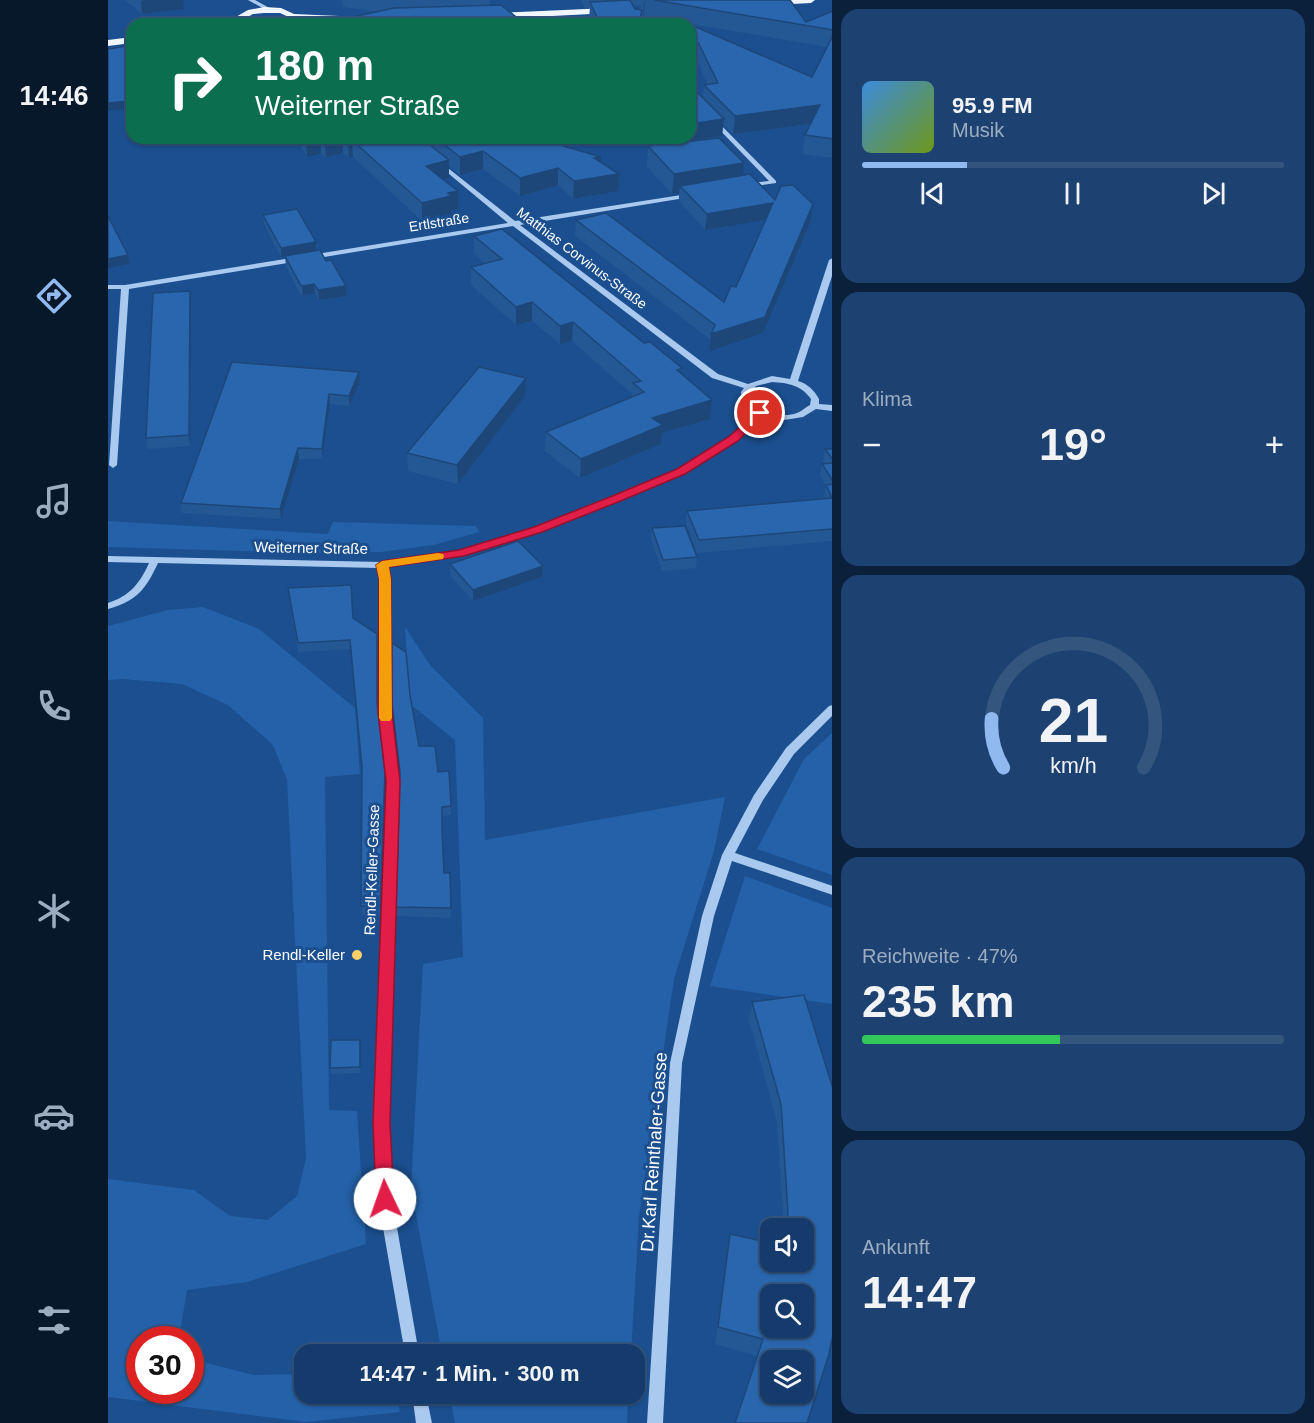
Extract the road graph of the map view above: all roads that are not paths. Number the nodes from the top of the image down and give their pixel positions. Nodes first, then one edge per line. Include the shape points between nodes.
1 (249, 0) edge
2 (811, 0) edge
3 (757, 3) edge
4 (270, 10) junction
5 (620, 11) edge
6 (483, 17) edge
7 (240, 18) edge
8 (243, 18) edge
9 (289, 18) edge
10 (126, 41) edge
11 (108, 43) edge
12 (705, 112) edge
13 (434, 159) edge
14 (740, 187) edge
15 (695, 194) edge
16 (513, 223) junction
17 (832, 260) edge
18 (108, 286) edge
19 (125, 287) junction
20 (793, 382) junction
21 (748, 387) junction
22 (814, 406) junction
23 (832, 408) edge
24 (760, 413) junction
25 (113, 465) dead end
26 (108, 559) edge
27 (155, 560) junction
28 (382, 565) junction
29 (108, 606) edge
30 (832, 708) edge
31 (728, 855) junction
32 (832, 891) edge
33 (410, 1344) edge
34 (421, 1404) edge
35 (424, 1423) edge
36 (655, 1423) edge

1 - 4 street
1 - 7 street
2 - 3 main road
4 - 8 main road
4 - 9 main road
5 - 6 main road
10 - 11 main road
12 - 14 street via 774,182
13 - 16 street, Matthias Corvinus-Straße
15 - 16 street, Ertlstraße
16 - 19 street, Ertlstraße
16 - 21 street, Matthias Corvinus-Straße via 715,376
17 - 20 street
18 - 19 street, Ertlstraße
19 - 25 street
20 - 21 street via 772,379
20 - 22 street via 812,392
21 - 24 street via 745,401
22 - 23 street
22 - 24 street via 792,417
24 - 28 street, Weiterner Straße via 734,438 681,471 578,514 460,553
26 - 27 street, Weiterner Straße
27 - 28 street, Weiterner Straße
27 - 29 street via 134,596
28 - 33 street, Rendl-Keller-Gasse via 385,712 393,781 381,1123 385,1199
30 - 31 street, Dr.Karl Reinthaler-Gasse via 790,750
31 - 32 street
31 - 36 street, Dr.Karl Reinthaler-Gasse via 708,916 676,1063
34 - 35 street

